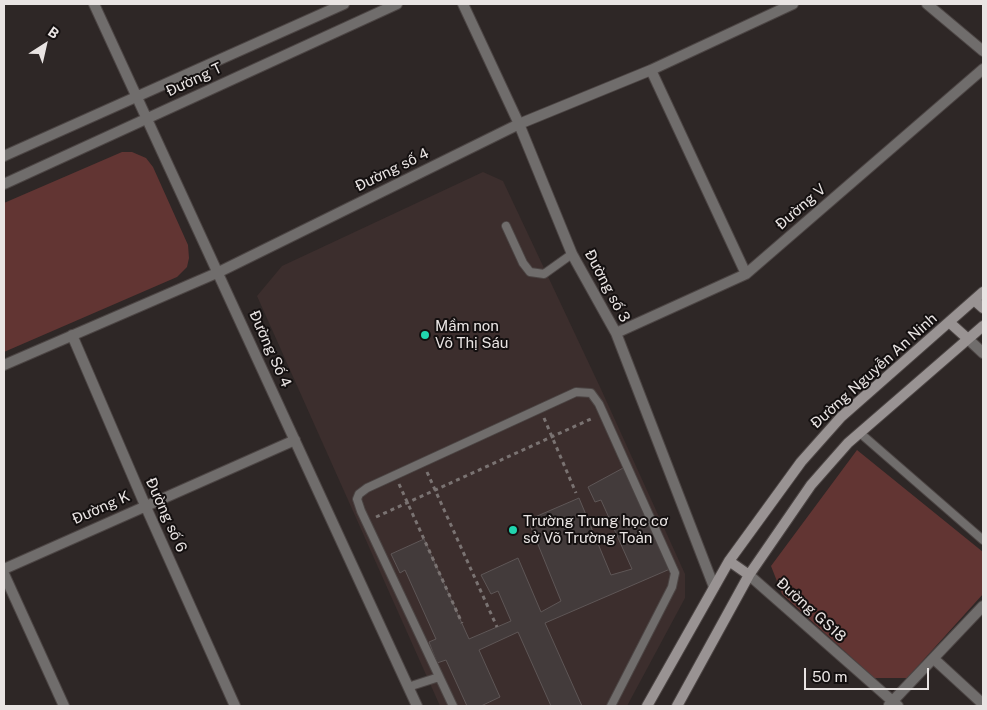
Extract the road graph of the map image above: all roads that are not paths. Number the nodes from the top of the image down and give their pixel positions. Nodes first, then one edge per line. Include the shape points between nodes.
1 (94, 4) edge
2 (344, 4) edge
3 (397, 4) edge
4 (463, 4) edge
5 (793, 4) edge
6 (927, 4) edge
7 (983, 51) edge
8 (983, 69) edge
9 (651, 70) junction
10 (136, 97) junction
11 (146, 119) junction
12 (519, 124) junction
13 (4, 156) edge
14 (4, 184) edge
15 (506, 226) dead end
16 (572, 254) junction
17 (219, 272) junction
18 (746, 274) junction
19 (983, 292) edge
20 (974, 300) junction
21 (983, 308) edge
22 (949, 322) junction
23 (983, 326) edge
24 (616, 333) junction
25 (72, 334) junction
26 (968, 339) junction
27 (983, 353) edge
28 (4, 364) edge
29 (860, 433) junction
30 (295, 440) junction
31 (145, 505) junction
32 (983, 540) edge
33 (729, 562) junction
34 (4, 569) edge
35 (4, 574) edge
36 (750, 575) junction
37 (714, 587) junction
38 (983, 606) edge
39 (934, 659) junction
40 (439, 677) junction
41 (408, 687) junction
42 (983, 704) edge
43 (893, 705) edge
44 (64, 706) edge
45 (234, 706) edge
46 (417, 706) edge
47 (453, 706) edge
48 (611, 706) edge
49 (647, 706) edge
50 (677, 706) edge

1 - 10 street, Đường Số 4
2 - 10 street, Đường T
3 - 11 street, Đường T
4 - 12 street, Đường số 3
5 - 9 street, Đường số 4
6 - 7 street
8 - 18 street, Đường V
9 - 12 street, Đường số 4
9 - 18 street
10 - 11 street, Đường Số 4
10 - 13 street, Đường T
11 - 14 street, Đường T
11 - 17 street, Đường Số 4
12 - 16 street, Đường số 3
12 - 17 street, Đường số 4
15 - 16 lane via 530,272 544,274
16 - 24 street, Đường số 3
17 - 25 street, Đường số 4
17 - 30 street, Đường Số 4
18 - 24 street, Đường V
19 - 20 main road, Đường Nguyễn An Ninh
20 - 21 main road
20 - 22 main road, Đường Nguyễn An Ninh
22 - 26 main road
22 - 33 main road, Đường Nguyễn An Ninh via 841,417 779,489
23 - 26 main road
24 - 37 street, Đường số 3
25 - 28 street, Đường số 4
25 - 31 street, Đường số 6
26 - 27 street
26 - 29 main road
29 - 32 lane
29 - 36 main road via 811,484
30 - 31 street, Đường K
30 - 41 street, Đường Số 4
31 - 34 street, Đường K
31 - 45 street, Đường số 6
33 - 36 main road
33 - 37 main road, Đường Nguyễn An Ninh
35 - 44 street
36 - 43 street, Đường GS18
36 - 50 main road
37 - 49 main road, Đường Nguyễn An Ninh
38 - 39 street
39 - 42 street
39 - 43 street
40 - 41 lane
40 - 47 lane
40 - 48 lane via 366,522 357,499 359,494 395,474 576,392 591,393 675,573 672,587
41 - 46 street, Đường Số 4

